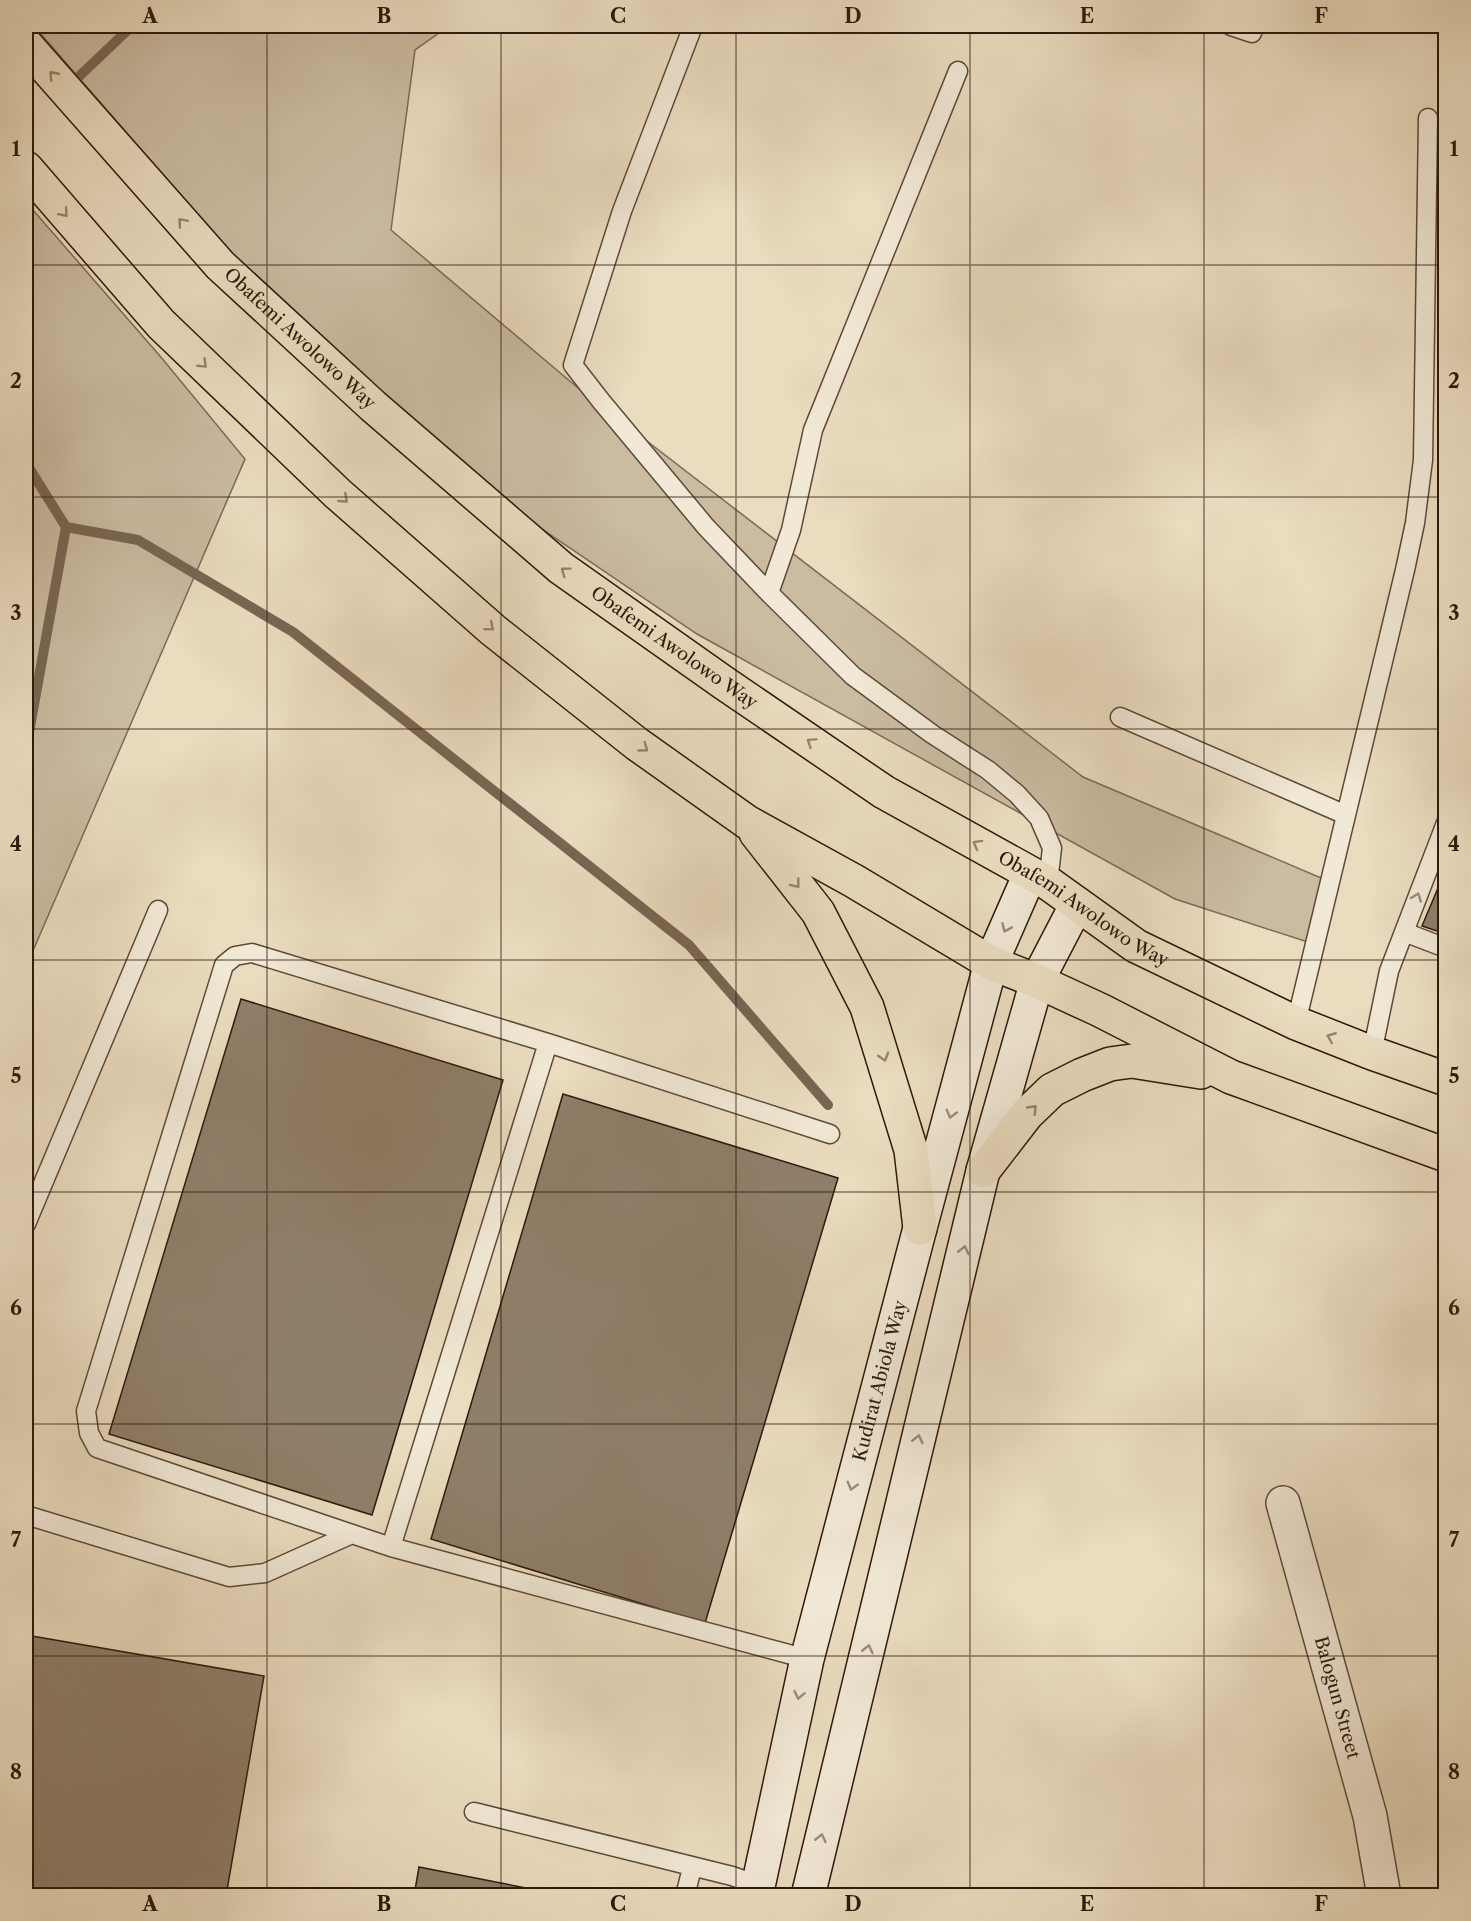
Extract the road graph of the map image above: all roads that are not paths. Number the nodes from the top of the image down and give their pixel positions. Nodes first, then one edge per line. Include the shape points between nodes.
1 (693, 26) edge
2 (1231, 26) edge
3 (1252, 33) dead end
4 (26, 45) edge
5 (958, 71) dead end
6 (1428, 118) dead end
7 (26, 168) edge
8 (769, 593) junction
9 (1120, 717) dead end
10 (1346, 815) junction
11 (747, 822) junction
12 (1446, 823) edge
13 (1039, 879) junction
14 (1077, 904) junction
15 (158, 910) dead end
16 (1404, 932) junction
17 (1446, 948) edge
18 (991, 963) junction
19 (1037, 981) junction
20 (1296, 1023) junction
21 (548, 1042) junction
22 (1372, 1053) junction
23 (1232, 1077) junction
24 (1446, 1078) edge
25 (830, 1134) dead end
26 (1446, 1155) edge
27 (983, 1171) junction
28 (26, 1224) edge
29 (920, 1228) junction
30 (1283, 1503) dead end
31 (26, 1515) edge
32 (352, 1534) junction
33 (392, 1547) junction
34 (807, 1659) junction
35 (474, 1812) dead end
36 (692, 1868) junction
37 (757, 1890) edge
38 (685, 1896) edge
39 (808, 1896) edge
40 (1384, 1896) edge

1 - 8 lane via 622,212 573,364 706,527
2 - 3 lane
13 -> 4 main road, Obafemi Awolowo Way via 884,792 561,568 373,406 220,265
5 - 8 lane via 813,430 791,530
6 - 10 lane via 1423,460 1405,570
7 -> 11 main road via 160,324 337,493 493,630 637,744
8 - 13 lane via 853,676 1017,794 1039,818 1052,848
9 - 10 lane
10 - 20 lane
11 - 18 main road
11 -> 29 main road via 818,912 864,999 911,1150
16 -> 12 lane
13 - 14 main road, Obafemi Awolowo Way
13 -> 18 main road, Kudirat Abiola Way
14 - 19 main road
14 - 20 main road, Obafemi Awolowo Way via 1136,946
15 - 28 lane
16 - 17 lane
16 - 22 lane via 1389,971
18 - 19 main road
18 -> 29 main road, Kudirat Abiola Way
19 - 23 main road
19 - 27 main road
22 -> 20 main road, Obafemi Awolowo Way
21 - 25 lane
21 - 32 lane via 252,953 235,956 224,965 86,1411 89,1433 97,1448
21 - 33 lane
22 - 24 main road, Obafemi Awolowo Way
23 - 26 main road
27 -> 23 main road via 1027,1114 1052,1089 1110,1064 1132,1061
39 -> 27 main road
29 -> 34 main road, Kudirat Abiola Way
30 - 40 main road, Balogun Street via 1370,1816
31 - 32 lane via 229,1577 265,1573
32 - 33 lane
33 - 34 lane
34 -> 37 main road, Kudirat Abiola Way
35 - 36 lane
36 - 37 lane via 732,1876
36 - 38 lane

